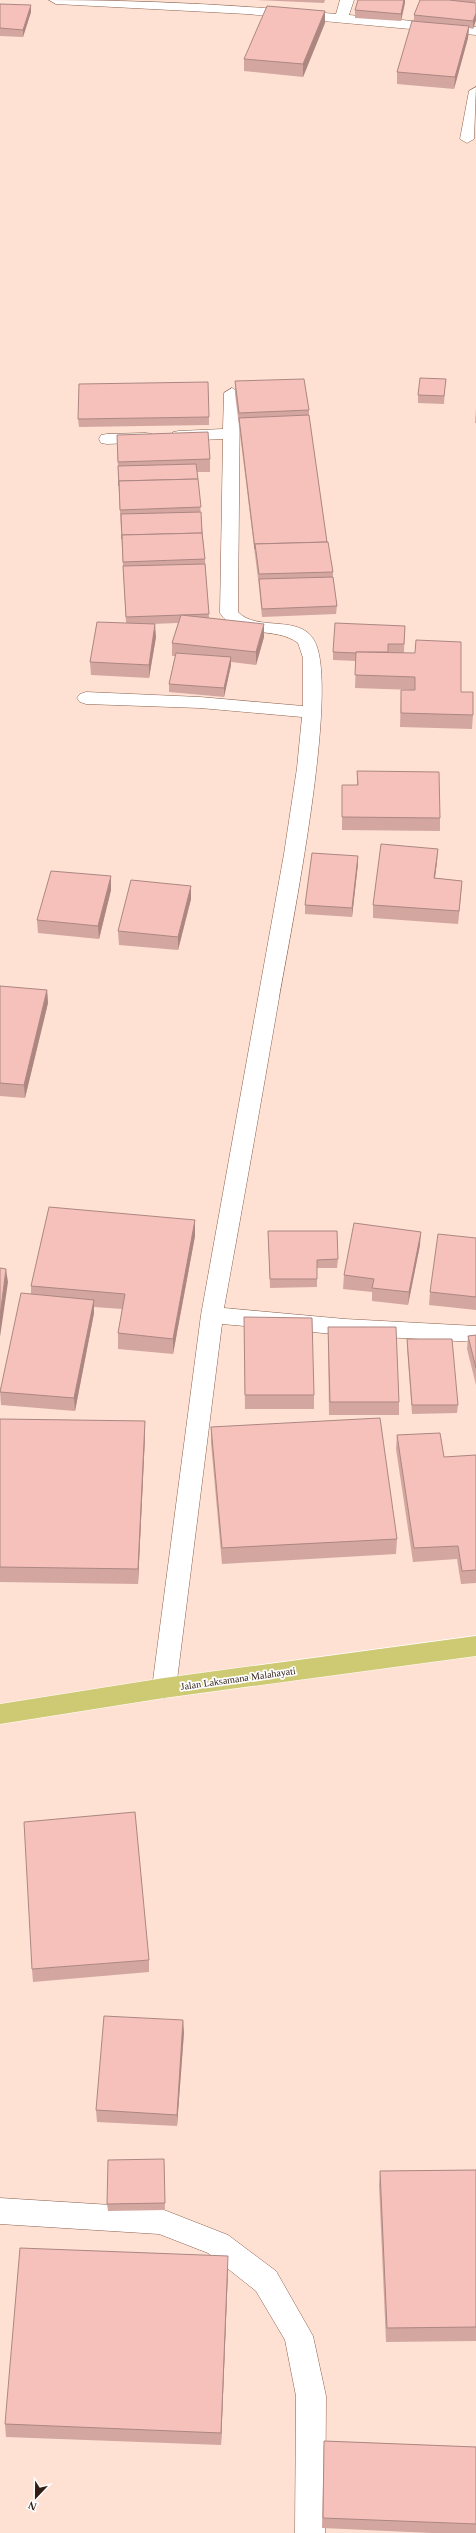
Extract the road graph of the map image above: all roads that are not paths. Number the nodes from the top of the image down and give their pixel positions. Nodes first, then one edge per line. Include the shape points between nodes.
1 (56, 0) edge
2 (347, 0) edge
3 (116, 2) edge
4 (248, 5) edge
5 (341, 19) junction
6 (476, 31) edge
7 (476, 91) edge
8 (467, 139) dead end
9 (232, 393) dead end
10 (231, 434) junction
11 (107, 439) dead end
12 (86, 698) dead end
13 (313, 713) junction
14 (212, 1315) junction
15 (476, 1334) edge
16 (476, 1646) edge
17 (164, 1688) junction
18 (0, 1714) edge
19 (0, 2211) edge
20 (310, 2533) edge

1 - 3 street
2 - 5 street
3 - 4 street
4 - 5 street
5 - 6 street
7 - 8 street
9 - 10 street
10 - 11 street
10 - 13 street via 229,613 239,624 280,629 305,640 311,650
12 - 13 street via 186,700 246,704
13 - 14 street via 309,761 268,1008
14 - 15 street via 345,1327
14 - 17 street
16 - 17 highway, Jalan Laksamana Malahayati
17 - 18 highway, Jalan Laksamana Malahayati
19 - 20 street via 159,2221 218,2244 266,2281 299,2336 311,2396

